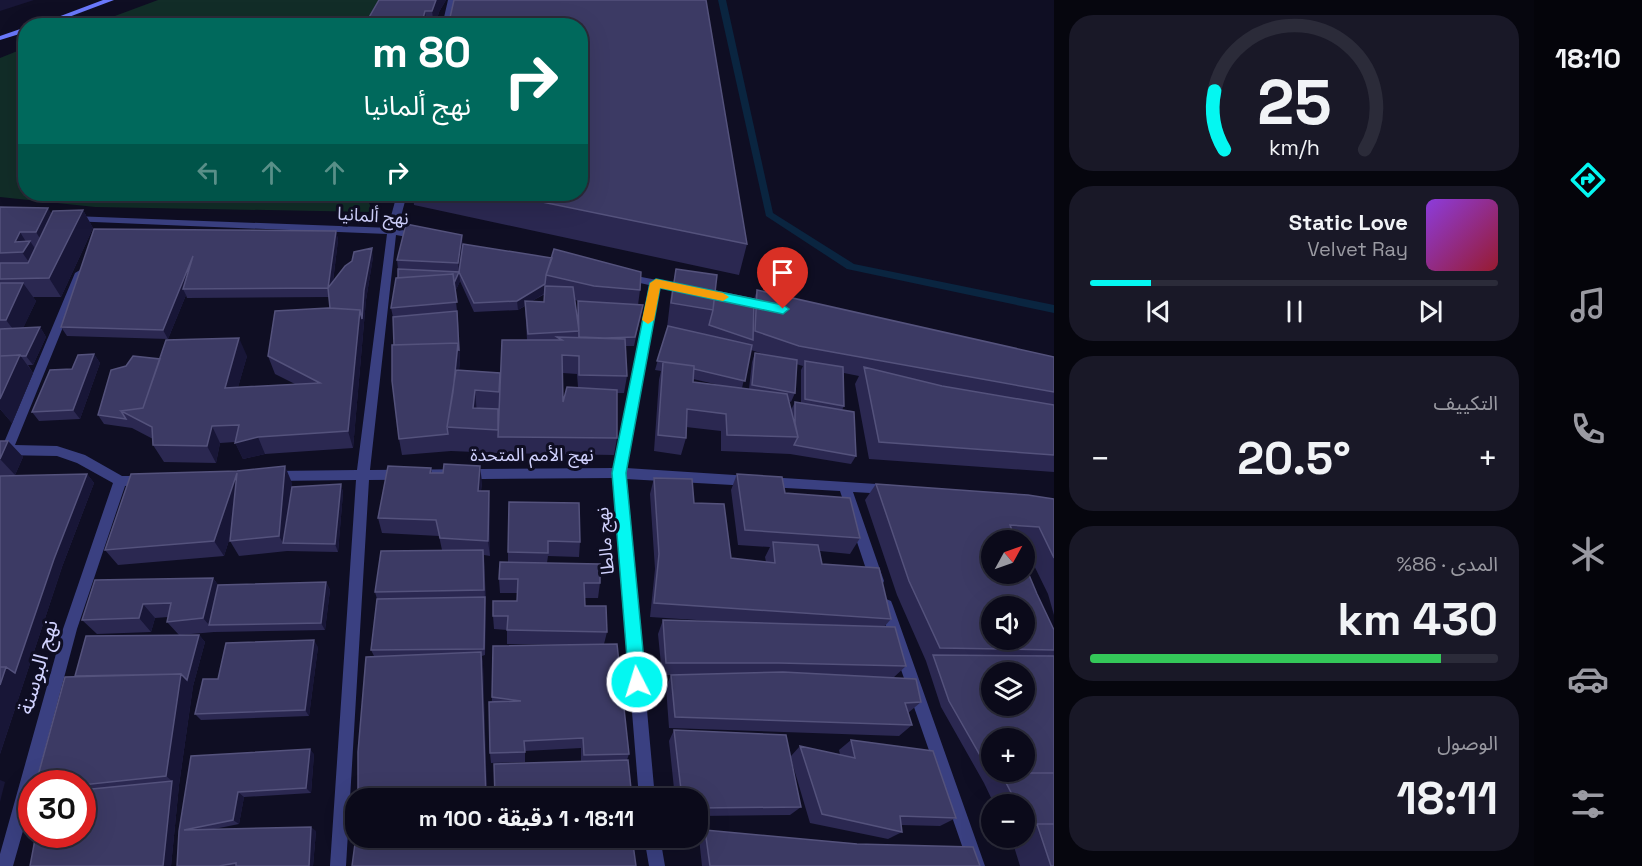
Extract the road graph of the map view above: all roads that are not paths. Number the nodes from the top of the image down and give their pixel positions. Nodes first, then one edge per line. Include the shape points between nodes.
1 (110, 0) edge
2 (452, 0) edge
3 (59, 18) edge
4 (448, 18) edge
5 (18, 32) edge
6 (0, 38) edge
7 (400, 201) edge
8 (56, 219) edge
9 (392, 231) junction
10 (426, 237) edge
11 (83, 264) edge
12 (609, 273) edge
13 (656, 283) junction
14 (701, 292) edge
15 (4, 450) edge
16 (363, 473) junction
17 (619, 473) junction
18 (259, 476) edge
19 (154, 480) edge
20 (120, 481) junction
21 (844, 486) junction
22 (902, 489) edge
23 (646, 788) edge
24 (654, 848) edge
25 (5, 866) edge
26 (338, 866) edge
27 (657, 866) edge
28 (977, 866) edge

1 - 3 main road
2 - 4 street
5 - 6 main road
7 - 9 street
8 - 9 street, نهج ألمانيا via 99,226
9 - 10 street, نهج ألمانيا
9 - 16 street
11 - 15 street
12 - 13 street
13 - 14 street
13 - 17 street, نهج مالطا
15 - 20 street via 57,450
16 - 17 street, نهج الأمم المتحدة
16 - 18 street, نهج الأمم المتحدة
16 - 26 street
17 - 21 street, نهج الأمم المتحدة
17 - 23 street, نهج مالطا
19 - 20 street
20 - 25 street, نهج البوسنة via 70,629
21 - 22 street, نهج الأمم المتحدة
21 - 28 street
24 - 27 street

